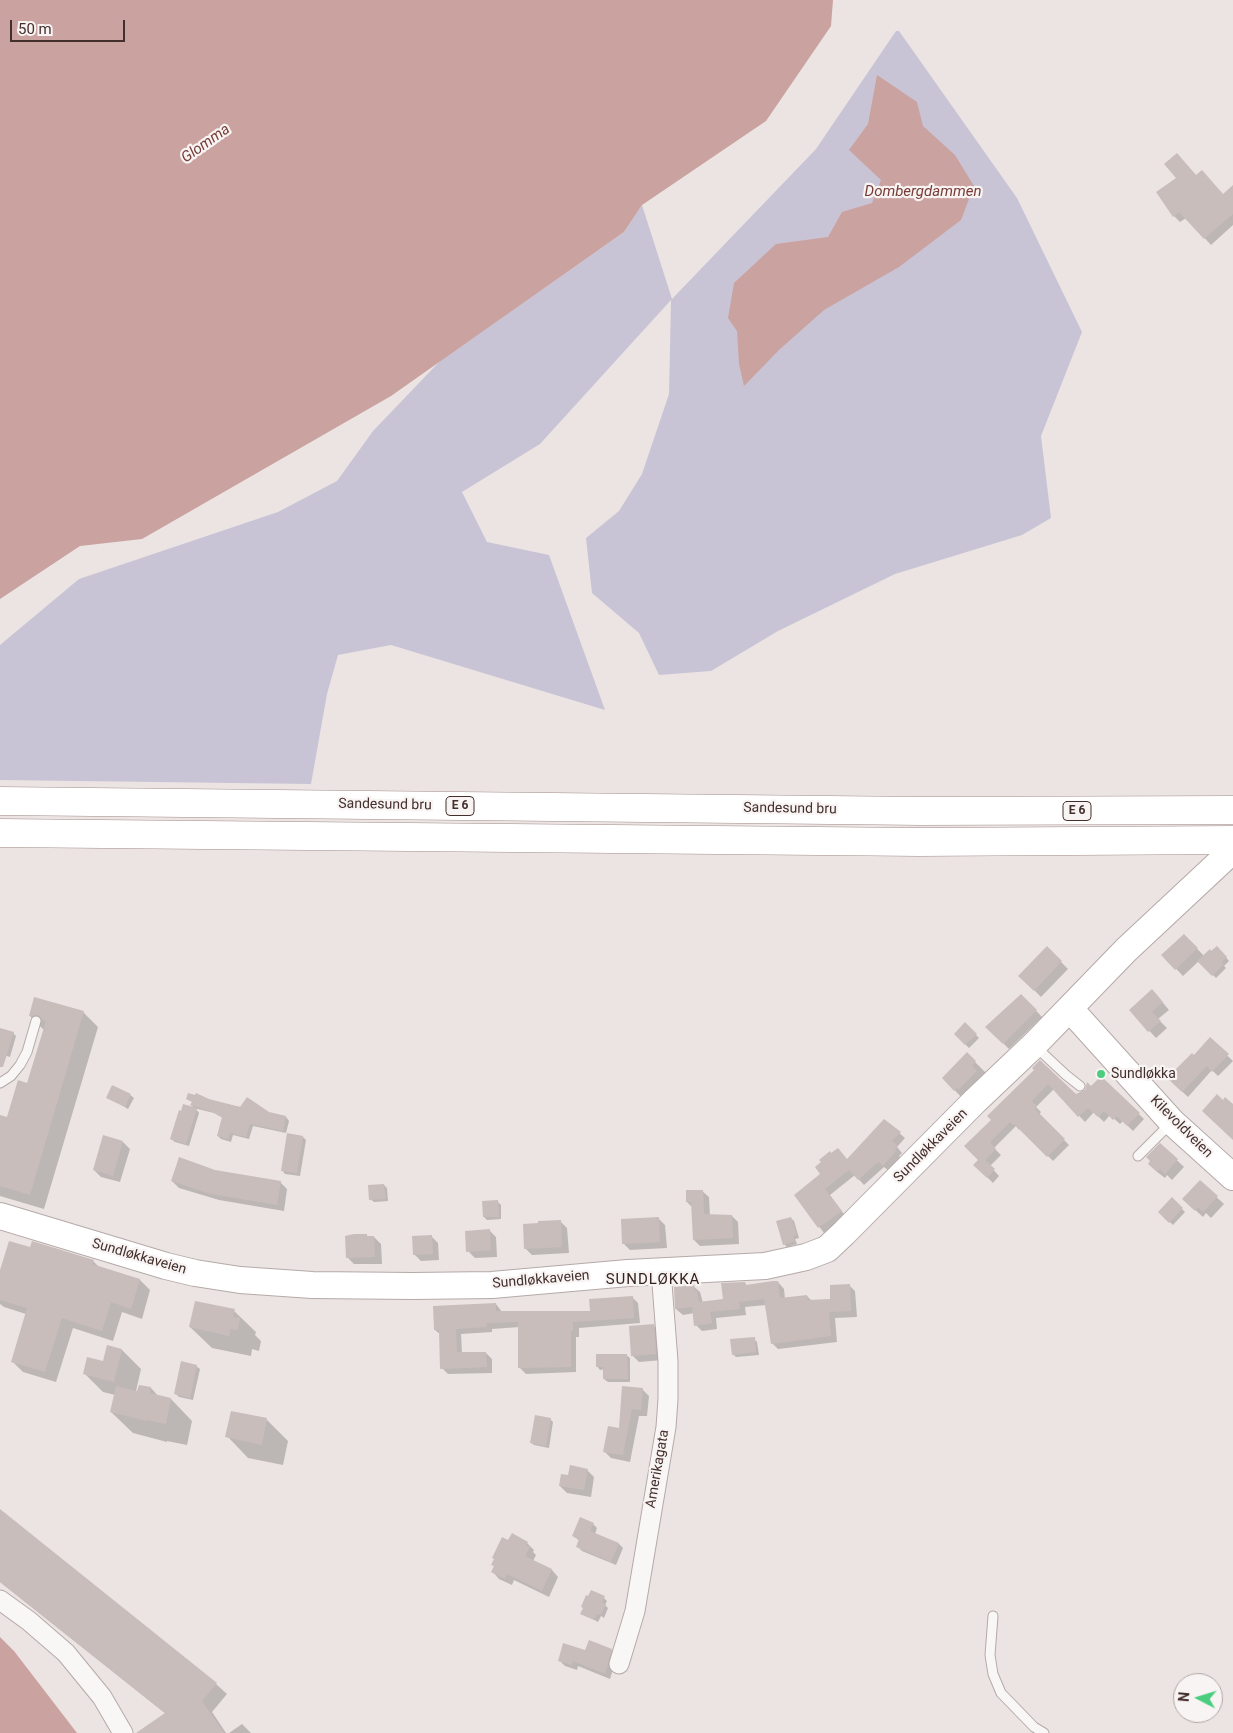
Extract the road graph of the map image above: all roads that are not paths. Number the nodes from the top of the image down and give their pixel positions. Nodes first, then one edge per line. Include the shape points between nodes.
1 (0, 801) edge
2 (1233, 810) edge
3 (0, 832) edge
4 (1233, 840) edge
5 (1233, 850) edge
6 (1070, 1009) junction
7 (36, 1021) dead end
8 (1034, 1046) junction
9 (0, 1084) edge
10 (1080, 1086) dead end
11 (1172, 1122) junction
12 (1138, 1156) dead end
13 (1233, 1177) edge
14 (0, 1216) edge
15 (661, 1271) junction
16 (0, 1600) edge
17 (993, 1616) dead end
18 (619, 1664) dead end
19 (124, 1733) edge
20 (1044, 1733) edge

1 - 2 highway, Sandesund bru / E 6
3 - 4 highway via 919,842
5 - 6 main road, Sundløkkaveien via 1126,950
6 - 8 main road, Sundløkkaveien
6 - 11 main road, Kilevoldveien
7 - 9 lane via 20,1065
8 - 10 lane
8 - 15 main road, Sundløkkaveien via 826,1249 765,1266
11 - 12 lane
11 - 13 main road, Kilevoldveien
14 - 15 main road, Sundløkkaveien via 166,1266 259,1281 332,1286 492,1285
15 - 18 street, Amerikagata via 668,1361 666,1427 635,1611
16 - 19 street via 66,1653 102,1697
17 - 20 lane via 990,1654 993,1674 1001,1693

